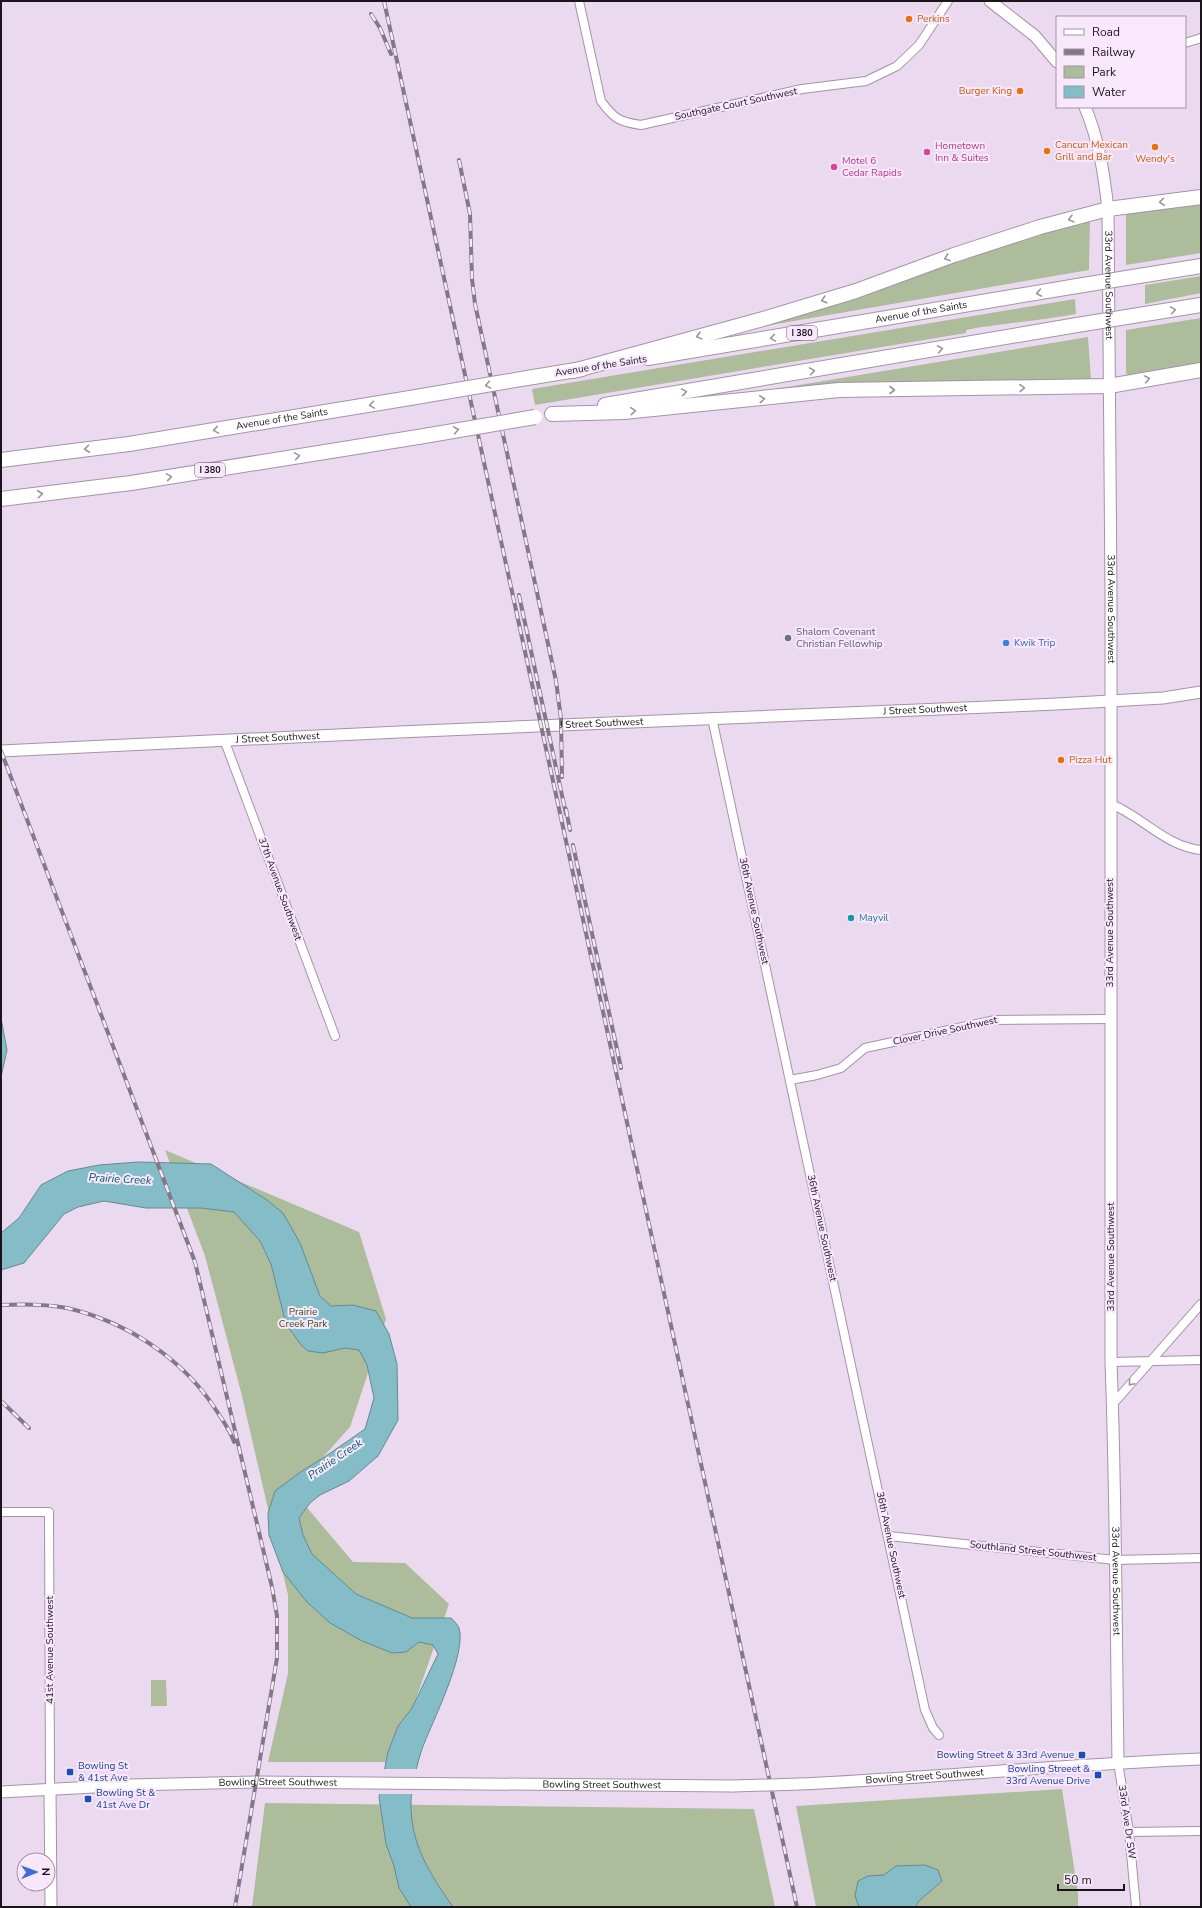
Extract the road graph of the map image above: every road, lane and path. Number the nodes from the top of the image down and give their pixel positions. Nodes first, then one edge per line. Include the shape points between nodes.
1 (579, 1) edge
2 (948, 1) edge
3 (990, 1) edge
4 (1201, 38) edge
5 (1186, 43) edge
6 (1056, 61) edge
7 (1085, 108) edge
8 (1201, 197) edge
9 (1108, 209) junction
10 (1201, 266) edge
11 (1201, 305) edge
12 (573, 370) junction
13 (1201, 370) edge
14 (1109, 386) junction
15 (552, 414) junction
16 (1, 460) edge
17 (1, 499) edge
18 (1201, 692) edge
19 (1110, 701) junction
20 (712, 718) junction
21 (225, 742) junction
22 (1, 751) edge
23 (1111, 804) junction
24 (1201, 850) edge
25 (1110, 1019) junction
26 (335, 1036) dead end
27 (790, 1080) junction
28 (1201, 1304) edge
29 (1201, 1360) edge
30 (1150, 1361) junction
31 (1111, 1362) junction
32 (1112, 1404) junction
33 (1, 1512) edge
34 (889, 1536) junction
35 (1201, 1558) edge
36 (1115, 1560) junction
37 (938, 1735) dead end
38 (1201, 1759) edge
39 (1118, 1762) junction
40 (50, 1789) junction
41 (1, 1792) edge
42 (1201, 1831) edge
43 (1129, 1832) junction
44 (51, 1907) edge
45 (1136, 1907) edge

1 - 2 street, Southgate Court Southwest via 601,101 610,114 623,122 641,125 802,89 866,81 896,66 919,45
3 - 6 street via 1035,36
4 - 5 street
7 - 9 street, 33rd Avenue Southwest via 1103,169
8 -> 9 highway
9 -> 12 highway via 1040,227 856,291 777,315
9 - 14 street, 33rd Avenue Southwest
10 -> 12 highway, Avenue of the Saints / I 380, bridge
15 -> 11 highway, I 380, bridge
12 -> 16 highway, Avenue of the Saints / I 380, bridge via 128,444
14 -> 13 highway
15 -> 14 highway via 624,412 839,390
14 - 19 street, 33rd Avenue Southwest
17 -> 15 highway, I 380, bridge via 131,483
18 - 19 street, J Street Southwest via 1163,698
19 - 20 street, J Street Southwest
19 - 23 street, 33rd Avenue Southwest
20 - 21 street, J Street Southwest
20 - 27 street, 36th Avenue Southwest
21 - 22 street, J Street Southwest
21 - 26 street, 37th Avenue Southwest
23 - 24 street via 1168,840 1190,849
23 - 25 street, 33rd Avenue Southwest
25 - 27 street, Clover Drive Southwest via 995,1020 865,1048 841,1068
25 - 31 street, 33rd Avenue Southwest
27 - 34 street, 36th Avenue Southwest
28 - 30 street
29 - 30 street
30 - 31 street
30 -> 32 street
31 - 32 street, 33rd Avenue Southwest
32 - 36 street, 33rd Avenue Southwest
33 - 40 street, 41st Avenue Southwest via 49,1512
34 - 36 street, Southland Street Southwest
34 - 37 street, 36th Avenue Southwest via 925,1710
35 - 36 street, Southland Street Southwest
36 - 39 street, 33rd Avenue Southwest
38 - 39 street, Bowling Street Southwest
39 - 40 street, Bowling Street Southwest, bridge via 943,1776 733,1786 236,1782
39 - 43 street, 33rd Ave Dr SW
40 - 41 street, Bowling Street Southwest
40 - 44 street
42 - 43 street
43 - 45 street, 33rd Ave Dr SW

